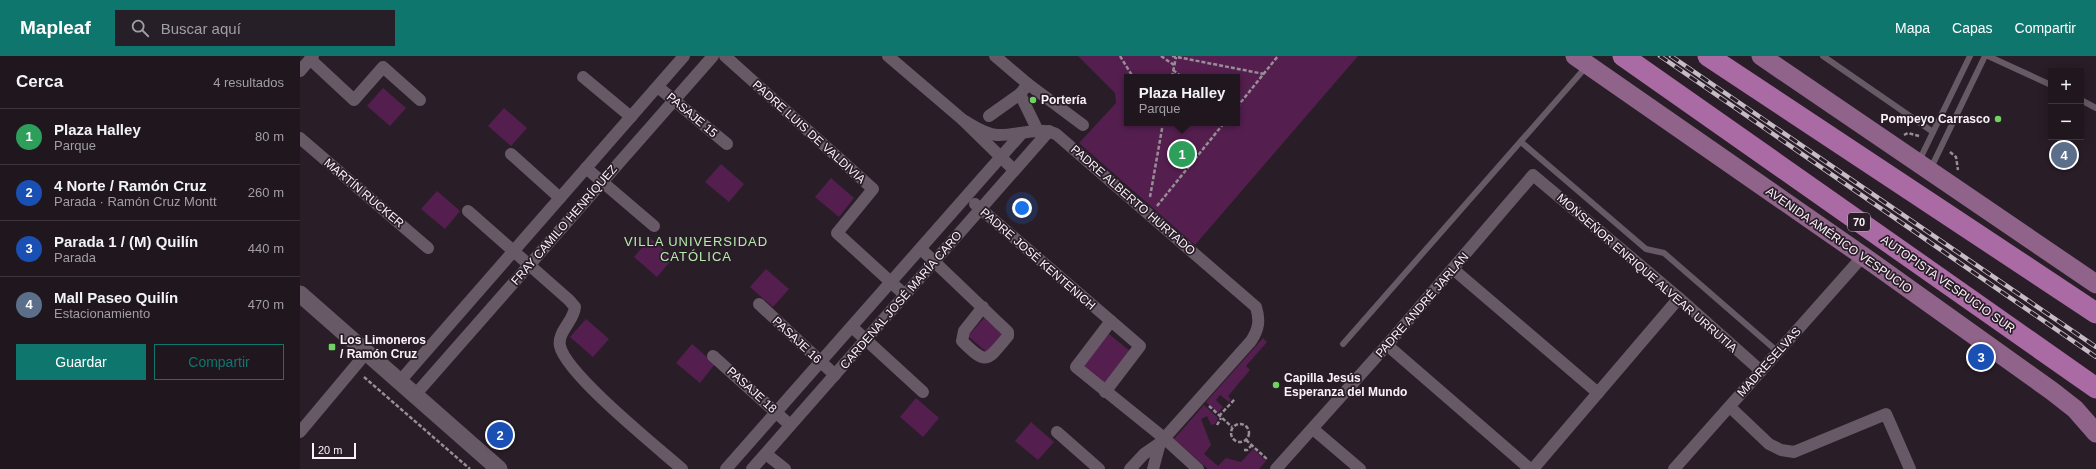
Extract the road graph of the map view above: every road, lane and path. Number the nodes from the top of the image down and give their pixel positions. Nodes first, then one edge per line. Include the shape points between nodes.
1 (684, 56) edge
2 (713, 56) edge
3 (725, 56) edge
4 (888, 56) edge
5 (995, 56) edge
6 (1120, 56) edge
7 (1161, 56) edge
8 (1172, 56) edge
9 (1197, 56) edge
10 (1278, 56) edge
11 (1623, 56) edge
12 (1708, 56) edge
13 (1761, 56) edge
14 (1823, 56) edge
15 (1970, 56) edge
16 (1986, 56) edge
17 (1176, 57) edge
18 (312, 58) edge
19 (1581, 60) edge
20 (1196, 61) junction
21 (1174, 65) junction
22 (1173, 70) junction
23 (300, 71) edge
24 (1131, 74) edge
25 (1172, 74) edge
26 (1178, 74) edge
27 (1264, 74) junction
28 (583, 77) dead end
29 (1028, 84) junction
30 (2048, 84) edge
31 (658, 86) junction
32 (1020, 94) junction
33 (420, 100) dead end
34 (674, 100) junction
35 (2084, 102) edge
36 (1240, 103) edge
37 (2096, 108) edge
38 (631, 116) junction
39 (989, 116) dead end
40 (963, 120) junction
41 (1083, 125) dead end
42 (1163, 126) edge
43 (1222, 126) edge
44 (1043, 131) junction
45 (1932, 132) junction
46 (1022, 133) junction
47 (300, 138) edge
48 (1521, 142) junction
49 (727, 144) dead end
50 (1947, 150) dead end
51 (511, 154) dead end
52 (1001, 156) junction
53 (586, 168) junction
54 (1924, 168) junction
55 (1014, 170) junction
56 (1534, 175) joint
57 (1958, 176) dead end
58 (602, 182) junction
59 (966, 197) junction
60 (560, 198) junction
61 (980, 209) junction
62 (468, 211) dead end
63 (1149, 213) junction
64 (654, 226) dead end
65 (428, 248) dead end
66 (921, 249) junction
67 (514, 251) junction
68 (1863, 256) junction
69 (934, 262) junction
70 (530, 265) junction
71 (1453, 269) junction
72 (891, 282) junction
73 (2096, 284) edge
74 (300, 294) edge
75 (905, 295) junction
76 (1679, 298) junction
77 (759, 304) dead end
78 (983, 307) dead end
79 (2096, 313) edge
80 (1111, 321) junction
81 (852, 327) junction
82 (866, 340) junction
83 (1343, 344) dead end
84 (1387, 346) junction
85 (367, 352) junction
86 (1778, 352) junction
87 (714, 356) dead end
88 (821, 362) junction
89 (1761, 371) junction
90 (835, 375) junction
91 (364, 377) dead end
92 (400, 381) junction
93 (2096, 388) edge
94 (923, 392) dead end
95 (1105, 392) junction
96 (1598, 393) junction
97 (415, 395) junction
98 (1200, 398) junction
99 (1235, 399) dead end
100 (1730, 407) junction
101 (776, 412) junction
102 (1220, 417) junction
103 (790, 425) junction
104 (1217, 426) dead end
105 (1232, 427) junction
106 (1313, 429) junction
107 (300, 432) edge
108 (1057, 432) dead end
109 (2096, 433) edge
110 (1246, 440) junction
111 (1162, 441) junction
112 (1252, 445) junction
113 (1244, 450) dead end
114 (766, 454) junction
115 (470, 469) edge
116 (500, 469) edge
117 (682, 469) edge
118 (726, 469) edge
119 (752, 469) edge
120 (785, 469) edge
121 (1099, 469) edge
122 (1130, 469) edge
123 (1153, 469) edge
124 (1198, 469) edge
125 (1276, 469) edge
126 (1360, 469) edge
127 (1531, 469) edge
128 (1674, 469) edge
129 (1910, 469) edge

1 - 31 street, FRAY CAMILO HENRÍQUEZ
2 - 34 street, FRAY CAMILO HENRÍQUEZ
3 - 72 street, PADRE LUIS DE VALDIVIA via 873,189 837,233
4 - 40 street
5 - 29 street
6 - 24 path
7 - 21 path
8 - 17 path
9 - 20 path
10 - 27 path
11 - 93 highway, AUTOPISTA VESPUCIO SUR / 70
12 - 79 highway
13 - 54 main road
14 - 45 lane
15 - 45 lane
16 - 30 lane
16 - 54 lane
17 - 20 path
17 - 21 path
18 - 23 street
18 - 33 street via 354,100 383,67
19 - 48 lane
19 - 68 main road, AVENIDA AMÉRICO VESPUCIO
20 - 27 path
21 - 22 path
22 - 25 path
22 - 26 path
27 - 36 path
28 - 38 street
29 - 32 street
29 - 41 street
31 - 34 street, PASAJE 15
31 - 38 street, FRAY CAMILO HENRÍQUEZ
32 - 39 street
32 - 44 street
34 - 49 street, PASAJE 15
34 - 58 street, FRAY CAMILO HENRÍQUEZ
35 - 37 lane
38 - 53 street, FRAY CAMILO HENRÍQUEZ
40 - 46 street via 983,132 997,135
40 - 52 street
42 - 63 path
43 - 63 path
44 - 46 street
44 - 55 street, CARDENAL JOSÉ MARÍA CARO
44 - 63 street, PADRE ALBERTO HURTADO via 1056,134 1076,149
45 - 54 lane
46 - 52 street, CARDENAL JOSÉ MARÍA CARO
47 - 65 street, MARTÍN RUCKER
48 - 83 lane
48 - 86 lane via 1646,249 1664,253
50 - 57 path via 1956,157
51 - 60 street
52 - 55 street
52 - 59 street, CARDENAL JOSÉ MARÍA CARO
53 - 58 street
53 - 60 street, FRAY CAMILO HENRÍQUEZ
54 - 73 main road
55 - 61 street, CARDENAL JOSÉ MARÍA CARO
56 - 71 street, PADRE ANDRÉ JARLAN
56 - 76 street, MONSEÑOR ENRIQUE ALVEAR URRUTIA
58 - 64 street
58 - 70 street, FRAY CAMILO HENRÍQUEZ
59 - 61 street, PADRE JOSÉ KENTENICH
59 - 66 street, CARDENAL JOSÉ MARÍA CARO
60 - 67 street, FRAY CAMILO HENRÍQUEZ
61 - 69 street, CARDENAL JOSÉ MARÍA CARO
61 - 80 street, PADRE JOSÉ KENTENICH
62 - 67 street
63 - 98 street, PADRE ALBERTO HURTADO via 1256,307 1259,324 1251,341
66 - 69 street
66 - 72 street, CARDENAL JOSÉ MARÍA CARO
67 - 70 street
67 - 92 street, FRAY CAMILO HENRÍQUEZ
68 - 86 street, MADRESELVAS
68 - 109 main road, AVENIDA AMÉRICO VESPUCIO via 2062,398
69 - 75 street, CARDENAL JOSÉ MARÍA CARO
69 - 78 street
70 - 97 street, FRAY CAMILO HENRÍQUEZ
70 - 117 street via 575,307 559,345 564,357 580,377
71 - 84 street, PADRE ANDRÉ JARLAN
71 - 96 street
72 - 75 street, PADRE LUIS DE VALDIVIA
72 - 81 street, CARDENAL JOSÉ MARÍA CARO
74 - 85 street
75 - 82 street, CARDENAL JOSÉ MARÍA CARO
76 - 89 street, MONSEÑOR ENRIQUE ALVEAR URRUTIA
76 - 96 street
77 - 88 street, PASAJE 16
80 - 95 street via 1076,367
80 - 95 street, PADRE JOSÉ KENTENICH via 1140,346
81 - 82 street
81 - 88 street, CARDENAL JOSÉ MARÍA CARO
82 - 90 street, CARDENAL JOSÉ MARÍA CARO
82 - 94 street
84 - 106 street, PADRE ANDRÉ JARLAN
84 - 127 street
85 - 92 street
85 - 107 street
86 - 89 street, MADRESELVAS
87 - 101 street, PASAJE 18
88 - 90 street, PASAJE 16
88 - 101 street, CARDENAL JOSÉ MARÍA CARO
89 - 100 street, MADRESELVAS
90 - 103 street, CARDENAL JOSÉ MARÍA CARO
91 - 115 path
92 - 97 street
95 - 111 street
96 - 127 street
97 - 116 street
98 - 102 path
98 - 111 street, PADRE ALBERTO HURTADO
99 - 102 path
100 - 128 street, MADRESELVAS
100 - 129 street via 1769,444 1781,450 1794,452 1886,414
101 - 103 street, PASAJE 18
101 - 118 street, CARDENAL JOSÉ MARÍA CARO
102 - 104 path
102 - 105 path
103 - 114 street, CARDENAL JOSÉ MARÍA CARO
105 - 110 path via 1232,438 1240,442
105 - 110 path via 1237,424 1246,425 1249,434
106 - 125 street, PADRE ANDRÉ JARLAN
106 - 126 street
108 - 121 street
110 - 112 path
111 - 122 street, PADRE ALBERTO HURTADO via 1144,454
111 - 123 street
111 - 124 street
112 - 113 path
112 - 125 path
114 - 119 street, CARDENAL JOSÉ MARÍA CARO
114 - 120 street

